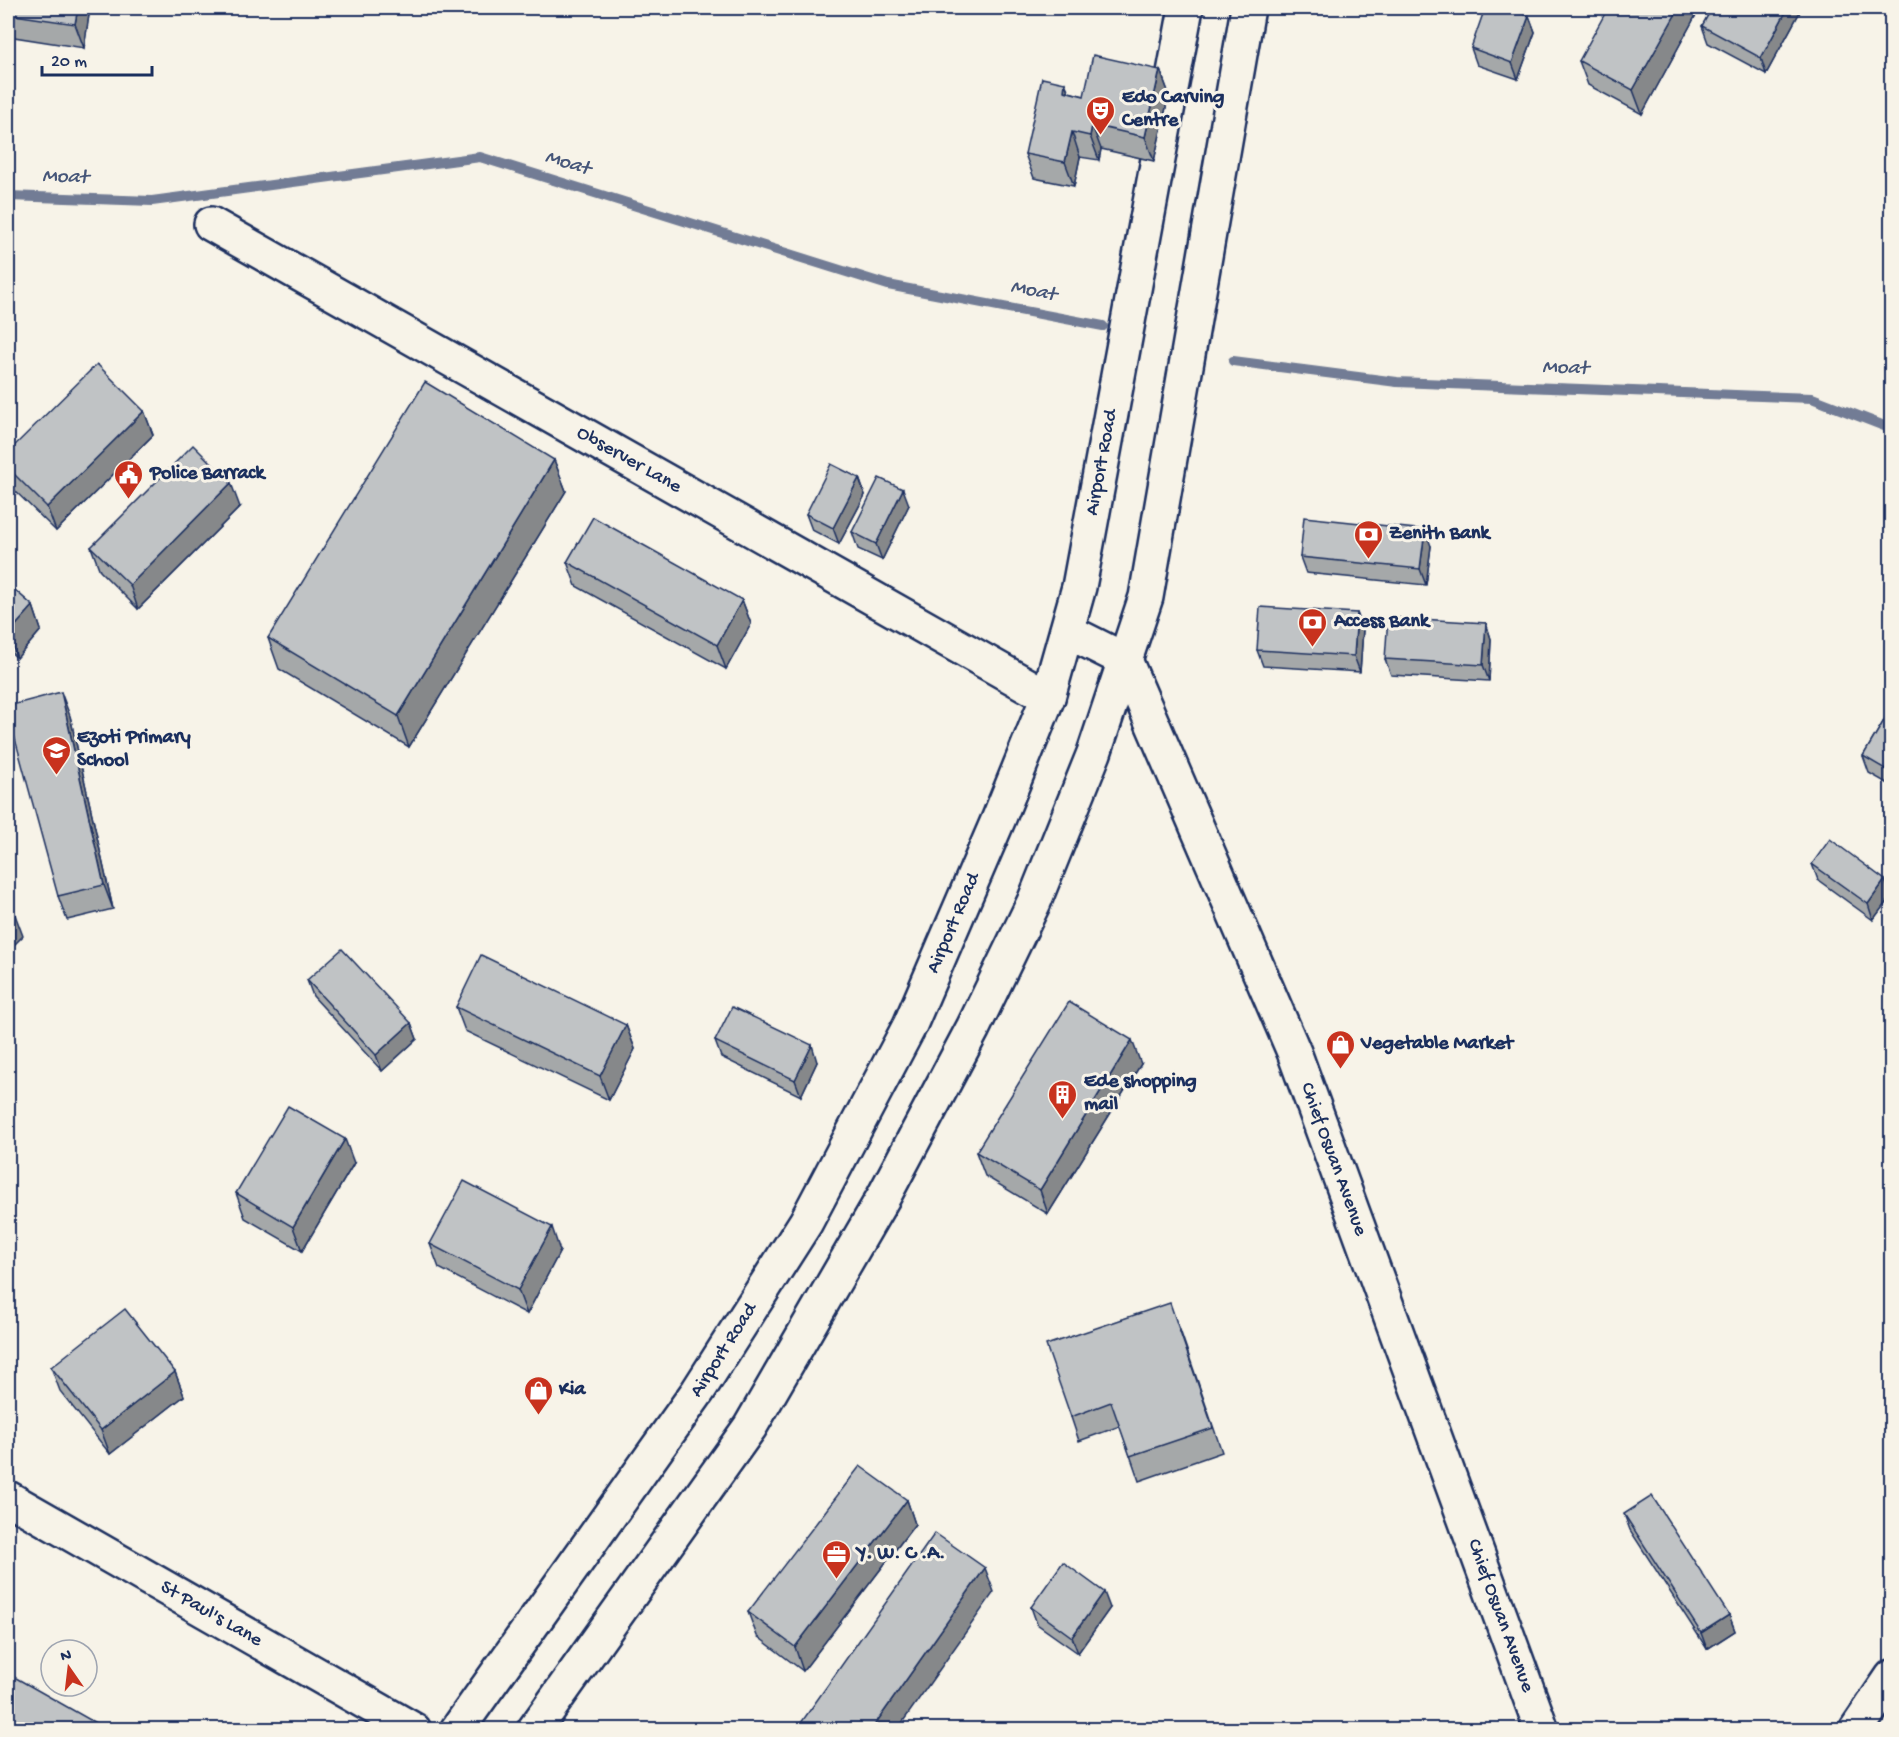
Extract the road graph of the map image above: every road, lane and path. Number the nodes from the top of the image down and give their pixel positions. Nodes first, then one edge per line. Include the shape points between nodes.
1 (1186, 8) edge
2 (1248, 8) edge
3 (211, 224) dead end
4 (1067, 631) junction
5 (1125, 660) junction
6 (1048, 697) junction
7 (8, 1498) edge
8 (1892, 1677) edge
9 (414, 1730) edge
10 (457, 1730) edge
11 (534, 1730) edge
12 (1542, 1730) edge
13 (1856, 1730) edge

1 - 4 main road, Airport Road via 1079,587
2 - 5 main road via 1146,597
3 - 6 main road, Observer Lane
4 - 5 main road
4 - 6 main road, Airport Road
5 - 11 main road via 1094,753 1034,902 884,1196 750,1426
5 - 12 main road, Chief Osuan Avenue via 1294,1052
6 - 10 main road, Airport Road via 910,1025 806,1222 698,1391
7 - 9 main road, St Paul's Lane
8 - 13 main road

